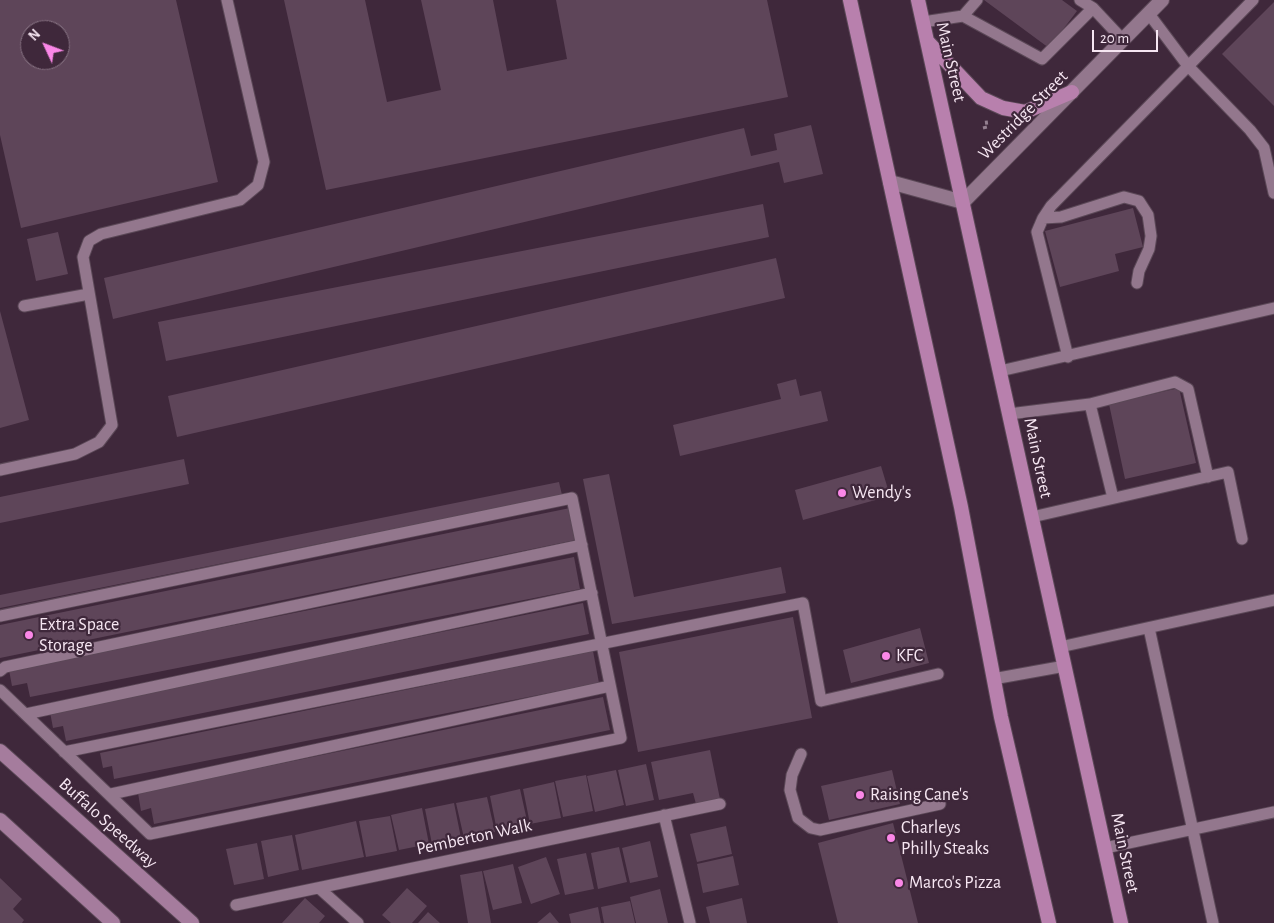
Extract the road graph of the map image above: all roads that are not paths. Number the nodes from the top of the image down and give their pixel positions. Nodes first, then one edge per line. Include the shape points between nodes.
1 (227, 0) edge
2 (850, 0) edge
3 (918, 0) edge
4 (977, 0) edge
5 (1080, 0) edge
6 (1162, 0) edge
7 (1253, 0) edge
8 (1093, 8) junction
9 (1148, 14) junction
10 (963, 16) junction
11 (923, 22) junction
12 (1123, 40) junction
13 (928, 42) junction
14 (1188, 66) junction
15 (1072, 92) junction
16 (890, 182) junction
17 (1274, 193) edge
18 (963, 202) junction
19 (1044, 218) junction
20 (1138, 283) dead end
21 (89, 294) junction
22 (24, 306) dead end
23 (1274, 308) edge
24 (1068, 357) junction
25 (1000, 371) junction
26 (1090, 404) junction
27 (1009, 414) junction
28 (0, 470) edge
29 (1208, 477) junction
30 (1113, 498) junction
31 (1032, 517) junction
32 (1242, 539) dead end
33 (582, 545) junction
34 (592, 593) junction
35 (1274, 600) edge
36 (0, 616) edge
37 (1148, 628) junction
38 (601, 642) junction
39 (1060, 647) junction
40 (1064, 666) junction
41 (0, 671) edge
42 (938, 674) dead end
43 (994, 679) junction
44 (610, 686) junction
45 (0, 690) edge
46 (26, 714) junction
47 (0, 751) edge
48 (64, 752) junction
49 (801, 754) dead end
50 (111, 794) junction
51 (720, 804) dead end
52 (940, 804) dead end
53 (1274, 812) edge
54 (664, 815) junction
55 (0, 820) edge
56 (1192, 830) junction
57 (1105, 848) junction
58 (318, 888) junction
59 (236, 905) dead end
60 (113, 923) edge
61 (192, 923) edge
62 (358, 923) edge
63 (690, 923) edge
64 (1049, 923) edge
65 (1121, 923) edge
66 (1213, 923) edge

1 - 21 lane via 264,162 258,186 240,200 101,234 89,241 83,257
2 - 16 main road
3 - 11 main road, Main Street
4 - 10 lane
5 - 8 lane
6 - 9 street, Westridge Street
7 - 14 lane
8 - 10 lane via 1042,59
8 - 12 lane
9 - 12 street, Westridge Street
9 - 14 lane
10 - 11 lane
11 - 13 main road, Main Street
12 - 15 street, Westridge Street
13 - 15 main road via 981,98 1003,108 1025,112
13 - 18 main road, Main Street
14 - 17 lane via 1264,148
14 - 19 lane via 1051,206
15 - 18 street, Westridge Street
16 - 18 street
16 - 43 main road via 961,507
18 - 25 main road, Main Street
19 - 20 lane via 1124,197 1139,201 1148,215 1151,236
19 - 24 lane via 1037,232
21 - 22 lane
21 - 28 lane via 112,426 99,442 76,454
23 - 24 lane
24 - 25 lane
25 - 27 main road, Main Street
26 - 27 lane
26 - 29 lane via 1175,382 1188,389
26 - 30 lane
27 - 31 main road, Main Street
29 - 30 lane
29 - 32 lane via 1228,472
30 - 31 lane
31 - 39 main road, Main Street
33 - 34 lane
33 - 36 lane via 572,498
33 - 41 lane via 14,665
34 - 38 lane
34 - 46 lane
35 - 37 lane
37 - 39 lane
37 - 56 lane
38 - 42 lane via 803,602 822,701
38 - 44 lane
38 - 48 lane
39 - 40 main road, Main Street
40 - 43 lane
40 - 57 main road, Main Street
43 - 64 main road
44 - 50 lane
44 - 50 lane via 621,738 150,834
45 - 46 lane
46 - 48 lane
47 - 61 main road, Buffalo Speedway
48 - 50 lane
49 - 52 lane via 790,790 798,818 811,828 820,830
51 - 54 lane, Pemberton Walk
53 - 56 lane
54 - 58 lane, Pemberton Walk
54 - 63 lane
55 - 60 main road
56 - 57 lane
56 - 66 lane
57 - 65 main road, Main Street
58 - 59 lane, Pemberton Walk
58 - 62 lane

